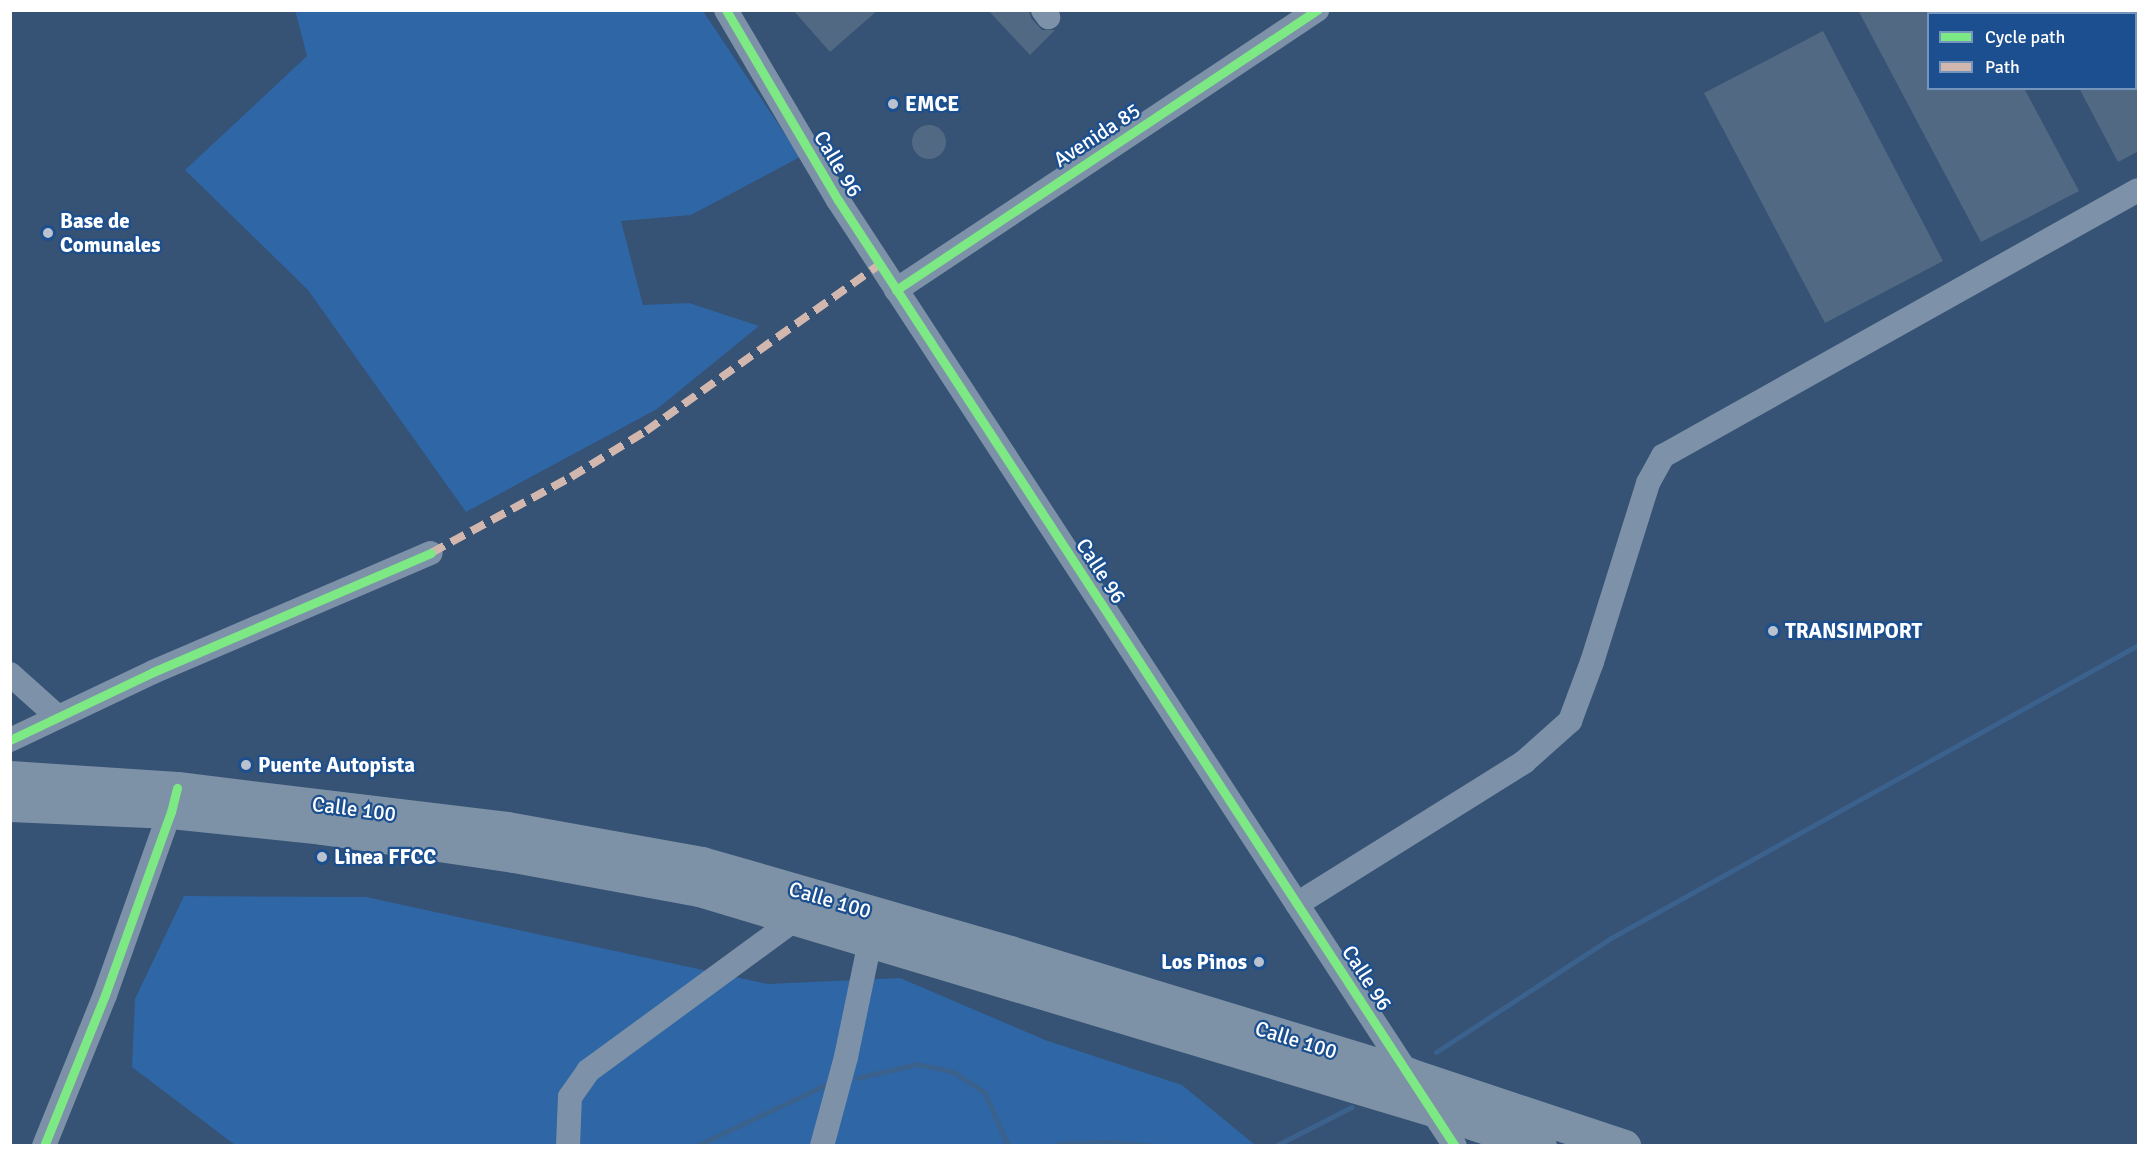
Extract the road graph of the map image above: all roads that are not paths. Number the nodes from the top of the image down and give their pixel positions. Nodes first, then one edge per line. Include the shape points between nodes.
1 (726, 10) edge
2 (1317, 10) edge
3 (2139, 190) edge
4 (896, 290) junction
5 (431, 553) dead end
6 (10, 674) edge
7 (58, 717) junction
8 (10, 740) edge
9 (10, 777) edge
10 (174, 800) junction
11 (10, 805) edge
12 (1297, 904) junction
13 (796, 919) junction
14 (870, 941) junction
15 (1408, 1074) junction
16 (1433, 1110) junction
17 (44, 1146) edge
18 (568, 1146) edge
19 (822, 1146) edge
20 (1455, 1146) edge
21 (1540, 1146) edge
22 (1624, 1146) edge

1 - 4 street, Calle 96
2 - 4 street, Avenida 85
3 - 12 street via 1663,456 1648,483 1570,721 1524,762
4 - 12 street, Calle 96
5 - 7 street
6 - 7 street
7 - 8 street
9 - 10 highway, Calle 100
10 - 11 highway, Calle 100
10 - 13 highway, Calle 100 via 699,890
10 - 15 highway, Calle 100 via 507,828 702,863
10 - 17 street via 105,995
12 - 15 street, Calle 96
13 - 14 highway, Calle 100
13 - 18 street via 588,1071 570,1097
14 - 16 highway, Calle 100
14 - 19 street via 846,1057
15 - 16 street, Calle 96
15 - 22 highway, Calle 100
16 - 20 street, Calle 96
16 - 21 highway, Calle 100

